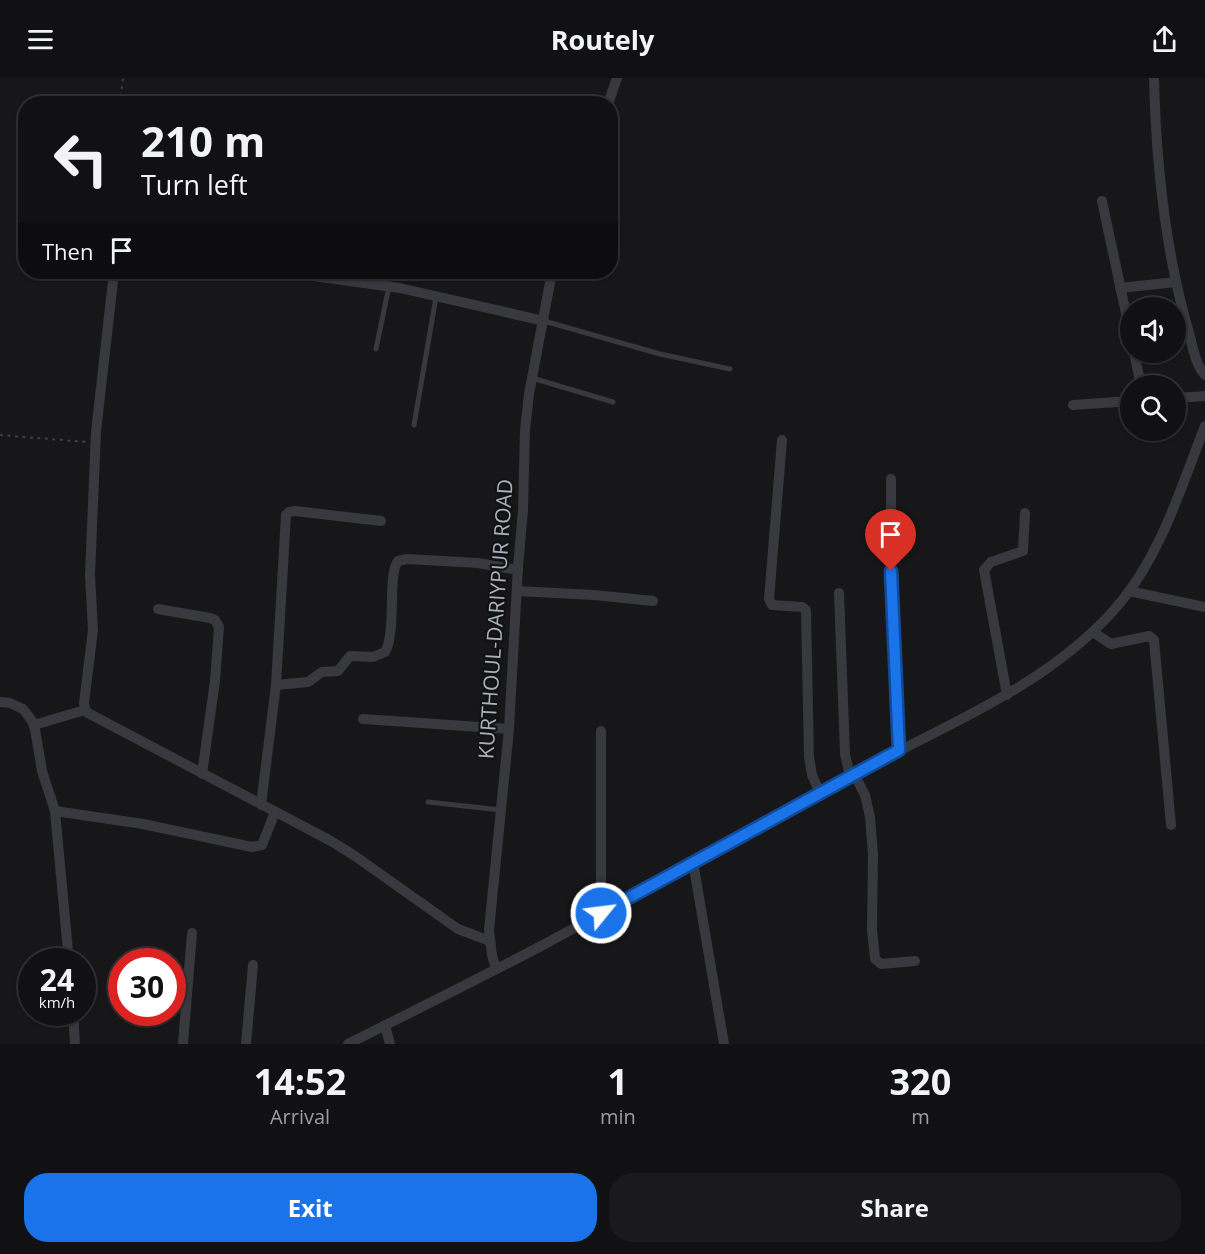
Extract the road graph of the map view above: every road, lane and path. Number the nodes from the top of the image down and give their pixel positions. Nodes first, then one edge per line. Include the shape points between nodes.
1 (123, 78) edge
2 (616, 78) edge
3 (1154, 78) edge
4 (121, 96) edge
5 (610, 96) edge
6 (1102, 201) dead end
7 (113, 279) edge
8 (337, 279) edge
9 (551, 279) edge
10 (1176, 282) junction
11 (389, 286) junction
12 (1120, 288) junction
13 (437, 295) junction
14 (1122, 297) edge
15 (544, 321) junction
16 (376, 349) dead end
17 (730, 369) dead end
18 (1205, 375) edge
19 (532, 378) junction
20 (1205, 396) edge
21 (1186, 397) edge
22 (613, 402) dead end
23 (1120, 403) edge
24 (1073, 405) dead end
25 (414, 425) dead end
26 (1205, 426) edge
27 (0, 435) edge
28 (782, 440) dead end
29 (96, 442) junction
30 (1201, 446) edge
31 (891, 479) dead end
32 (1025, 513) dead end
33 (381, 521) dead end
34 (518, 570) junction
35 (517, 591) junction
36 (1129, 591) junction
37 (839, 593) dead end
38 (653, 601) dead end
39 (1205, 607) edge
40 (158, 609) dead end
41 (1093, 632) junction
42 (276, 686) junction
43 (1006, 695) junction
44 (0, 702) edge
45 (85, 710) junction
46 (363, 719) dead end
47 (34, 725) junction
48 (509, 729) junction
49 (601, 731) dead end
50 (899, 750) junction
51 (202, 774) junction
52 (852, 776) junction
53 (820, 793) junction
54 (428, 802) dead end
55 (261, 805) junction
56 (502, 810) junction
57 (55, 812) junction
58 (274, 812) junction
59 (1171, 825) dead end
60 (693, 862) junction
61 (601, 913) junction
62 (192, 933) dead end
63 (490, 941) junction
64 (68, 948) edge
65 (915, 961) dead end
66 (253, 965) dead end
67 (496, 969) junction
68 (385, 1025) junction
69 (74, 1026) edge
70 (75, 1044) edge
71 (183, 1044) edge
72 (246, 1044) edge
73 (348, 1044) edge
74 (390, 1044) edge
75 (724, 1044) edge

1 - 4 path
2 - 5 street
3 - 10 street via 1160,176
6 - 12 street
7 - 29 street
8 - 11 street
9 - 15 street, KURTHOUL-DARIYPUR ROAD
10 - 12 street
10 - 18 street via 1198,364
11 - 13 street
11 - 16 lane
12 - 14 street
13 - 15 street
13 - 25 lane
15 - 17 lane
15 - 19 street, KURTHOUL-DARIYPUR ROAD
19 - 22 lane
19 - 34 street, KURTHOUL-DARIYPUR ROAD via 525,430
20 - 21 street
23 - 24 street
26 - 30 street
27 - 29 path
28 - 53 street via 769,599 772,605 806,610 809,757
29 - 45 street via 90,575 93,635
30 - 36 street via 1164,531
31 - 50 street via 891,594
32 - 43 street via 1023,551 991,562 984,570
33 - 42 street via 294,511 286,515
34 - 35 street, KURTHOUL-DARIYPUR ROAD
34 - 42 street via 478,563 398,561 393,572 394,595 385,652 373,657 350,656 340,669 322,672 308,682
35 - 38 street
35 - 48 street, KURTHOUL-DARIYPUR ROAD
36 - 39 street
36 - 41 street
37 - 52 street via 845,754
40 - 51 street via 210,618 219,627
41 - 43 street via 1040,676
41 - 59 street via 1111,644 1149,636 1154,640
42 - 55 street
43 - 50 street
44 - 47 street via 23,709
45 - 47 street
45 - 51 street
46 - 48 street
47 - 57 street via 42,771
48 - 56 street, KURTHOUL-DARIYPUR ROAD
49 - 61 street
50 - 52 street
51 - 55 street
52 - 53 street
52 - 65 street via 866,795 870,817 875,959 881,964
53 - 60 street
54 - 56 lane
55 - 58 street
56 - 63 street, KURTHOUL-DARIYPUR ROAD
57 - 58 street via 143,824 252,847 262,845
57 - 64 street
58 - 63 street via 355,856 458,928
60 - 61 street
60 - 75 street
61 - 67 street
62 - 71 street
63 - 67 street, KURTHOUL-DARIYPUR ROAD
66 - 72 street
67 - 68 street
68 - 73 street
68 - 74 street
69 - 70 street

